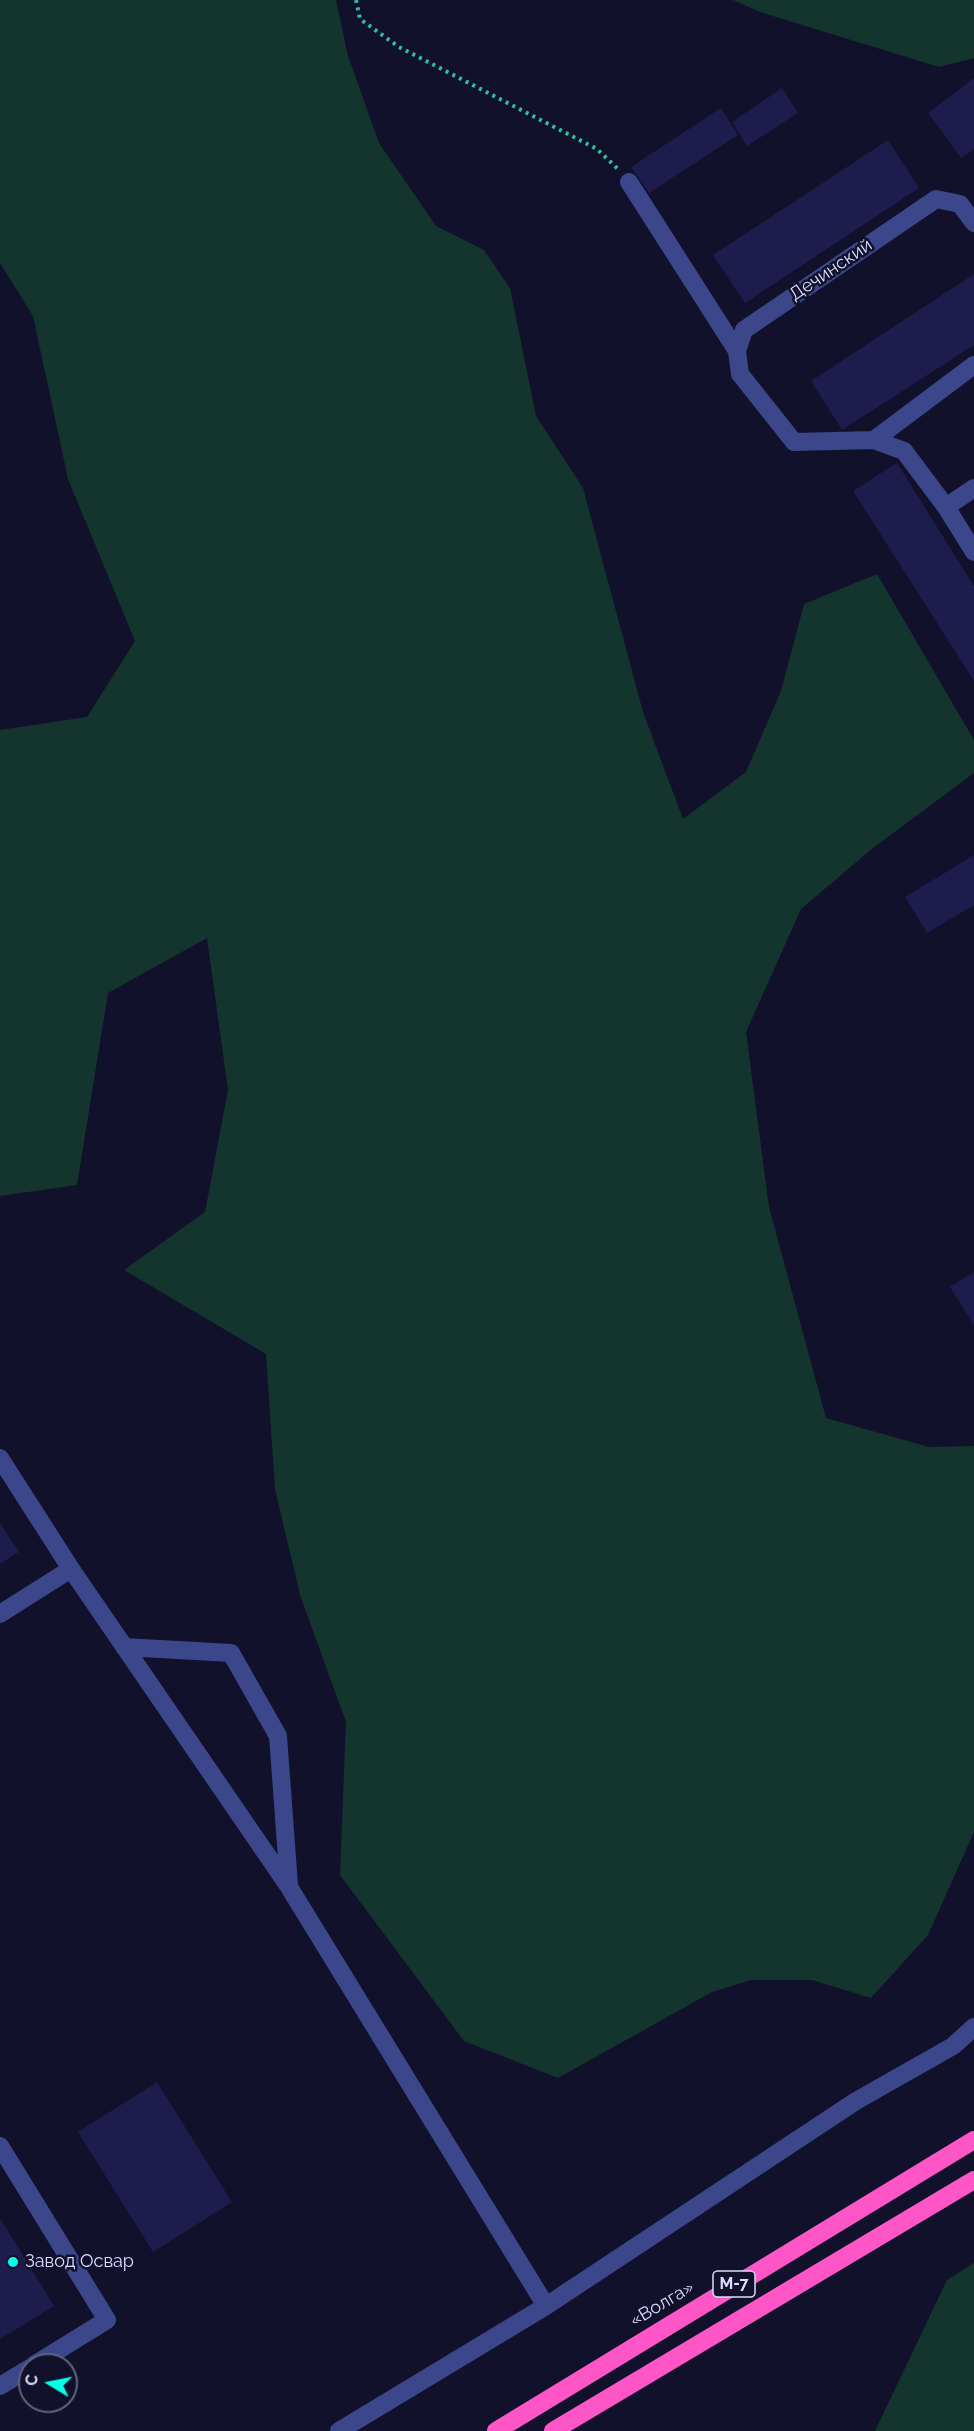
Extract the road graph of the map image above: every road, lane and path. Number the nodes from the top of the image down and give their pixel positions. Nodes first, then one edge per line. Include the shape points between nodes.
1 (356, 0) edge
2 (629, 182) joint
3 (967, 202) edge
4 (974, 223) edge
5 (737, 351) junction
6 (974, 365) edge
7 (874, 440) junction
8 (974, 489) edge
9 (946, 507) junction
10 (974, 552) edge
11 (0, 1458) edge
12 (71, 1569) junction
13 (0, 1614) edge
14 (124, 1647) junction
15 (289, 1887) junction
16 (974, 2027) edge
17 (974, 2140) edge
18 (0, 2146) edge
19 (974, 2180) edge
20 (546, 2306) junction
21 (53, 2353) edge
22 (18, 2375) edge
23 (0, 2386) edge
24 (339, 2431) edge
25 (496, 2431) edge
26 (553, 2431) edge

1 - 2 path via 360,19 399,47 597,149
2 - 5 street
3 - 4 street
3 - 5 street, Дечинский via 936,199 744,330
5 - 7 street via 740,374 794,442
6 - 7 street
7 - 9 street via 904,451
8 - 9 street
9 - 10 street
11 - 12 street
12 - 13 street
12 - 14 street
14 - 15 street
14 - 15 street via 231,1653 278,1736
15 - 20 street
16 - 20 street via 953,2046 856,2101
17 - 25 highway, «Волга» / М-7
18 - 21 street via 107,2320
19 - 26 highway, М-7
20 - 24 street
22 - 23 street

